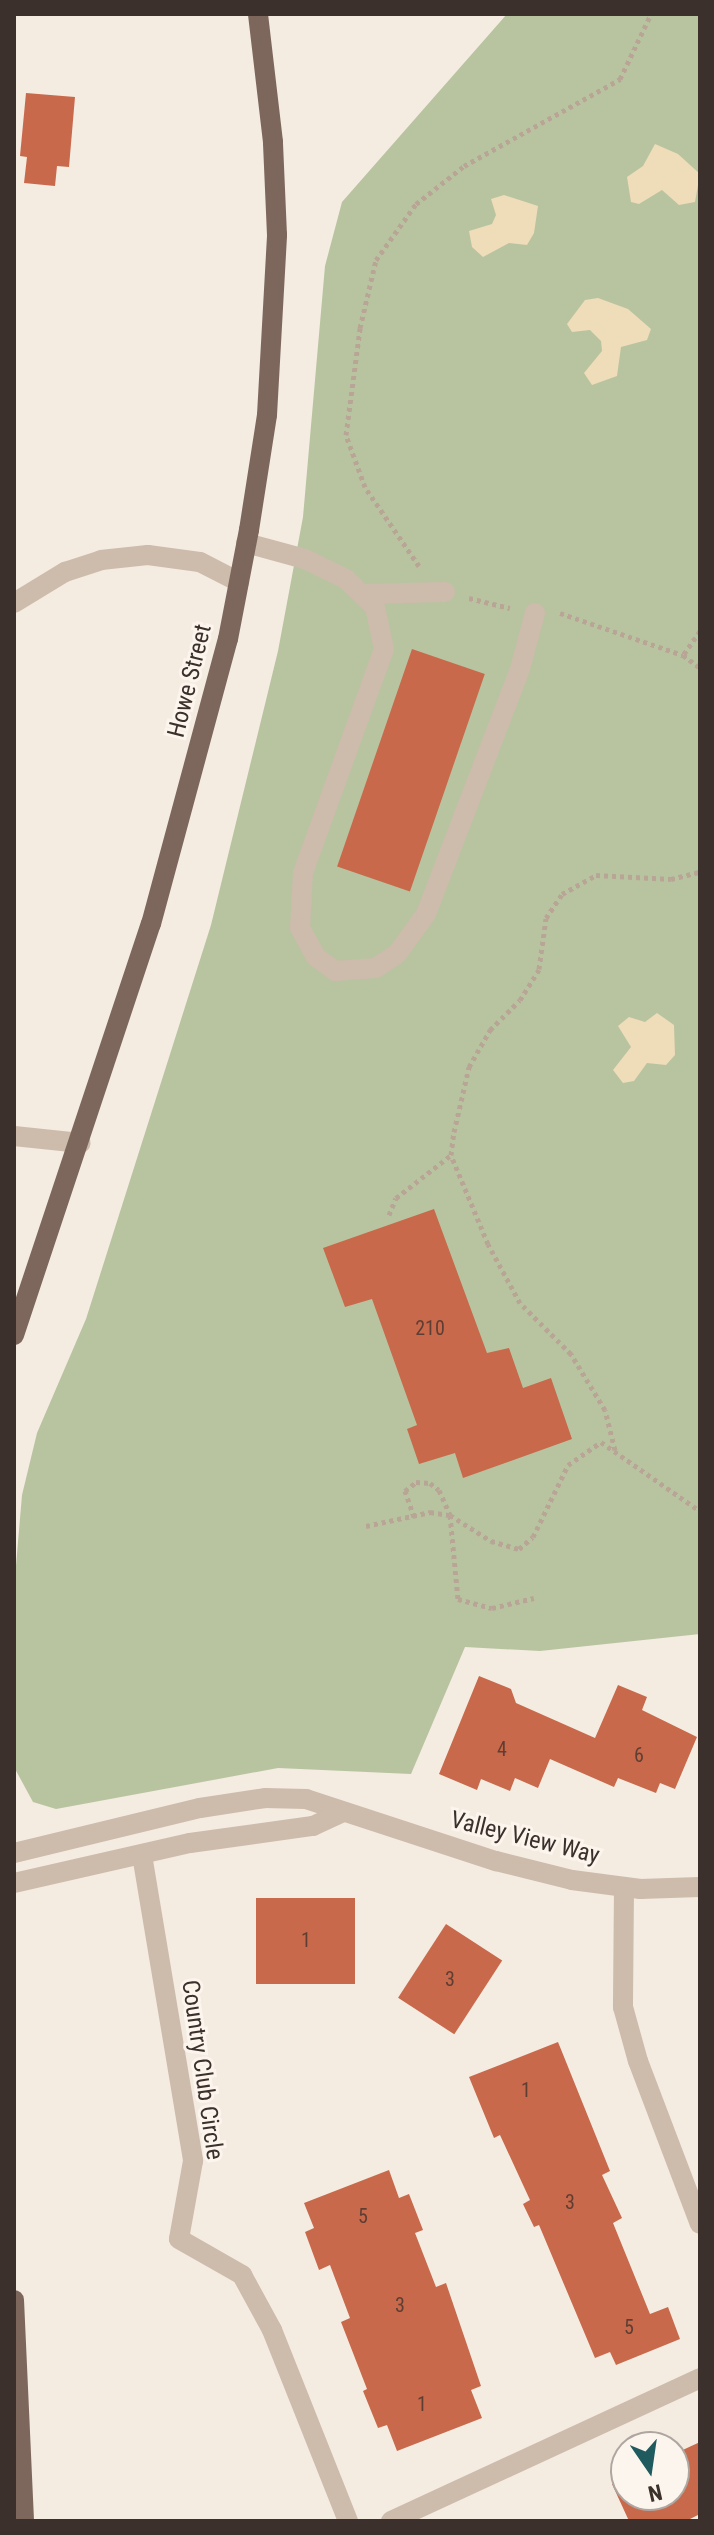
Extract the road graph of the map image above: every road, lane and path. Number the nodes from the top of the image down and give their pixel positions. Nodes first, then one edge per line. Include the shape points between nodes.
1 (258, 14) edge
2 (651, 14) edge
3 (246, 543) junction
4 (423, 572) dead end
5 (239, 582) junction
6 (445, 592) dead end
7 (362, 594) junction
8 (14, 603) edge
9 (535, 613) dead end
10 (700, 631) edge
11 (700, 668) edge
12 (700, 872) edge
13 (14, 1136) edge
14 (81, 1143) junction
15 (451, 1155) junction
16 (389, 1215) dead end
17 (14, 1335) edge
18 (615, 1450) junction
19 (700, 1511) edge
20 (450, 1515) junction
21 (414, 1517) junction
22 (366, 1526) dead end
23 (534, 1598) dead end
24 (341, 1813) junction
25 (115, 1829) junction
26 (14, 1853) edge
27 (132, 1857) junction
28 (14, 1883) edge
29 (624, 1887) junction
30 (700, 1887) edge
31 (700, 2224) edge
32 (14, 2300) edge
33 (700, 2378) edge
34 (24, 2521) edge
35 (348, 2521) edge
36 (391, 2521) edge

1 - 3 main road, Howe Street via 277,235 267,415
2 - 4 path via 620,79 506,139 433,189 376,260 360,328 346,435 365,487
3 - 5 main road, Howe Street
3 - 7 street via 305,559 346,579
5 - 8 street via 200,562 148,555 101,560 65,572
5 - 14 main road, Howe Street via 191,788
6 - 7 street
7 - 9 street via 375,607 384,649 303,873 300,928 316,957 335,971 376,968 397,954 426,914 520,669
10 - 11 path via 683,655
12 - 15 path via 671,879 596,875 562,894 546,918 539,969 520,1000 490,1030 469,1067
13 - 14 street
14 - 17 main road, Howe Street
15 - 16 path via 396,1198
15 - 18 path via 481,1229 520,1303 571,1354 605,1410
18 - 19 path
18 - 20 path via 601,1442 568,1465 533,1537 519,1549 491,1541
20 - 21 path via 430,1512
20 - 21 path via 439,1490 416,1482 405,1491
20 - 23 path via 458,1599 492,1608
21 - 22 path
24 - 25 street, Valley View Way via 306,1799 265,1798
24 - 27 street via 313,1826
24 - 29 street, Valley View Way via 496,1861
25 - 26 street, Valley View Way
25 - 27 street
27 - 28 street
27 - 35 street, Country Club Circle via 193,2161 179,2239 242,2275 272,2330
29 - 30 street, Valley View Way
29 - 31 street via 623,2007
32 - 34 main road
33 - 36 street

